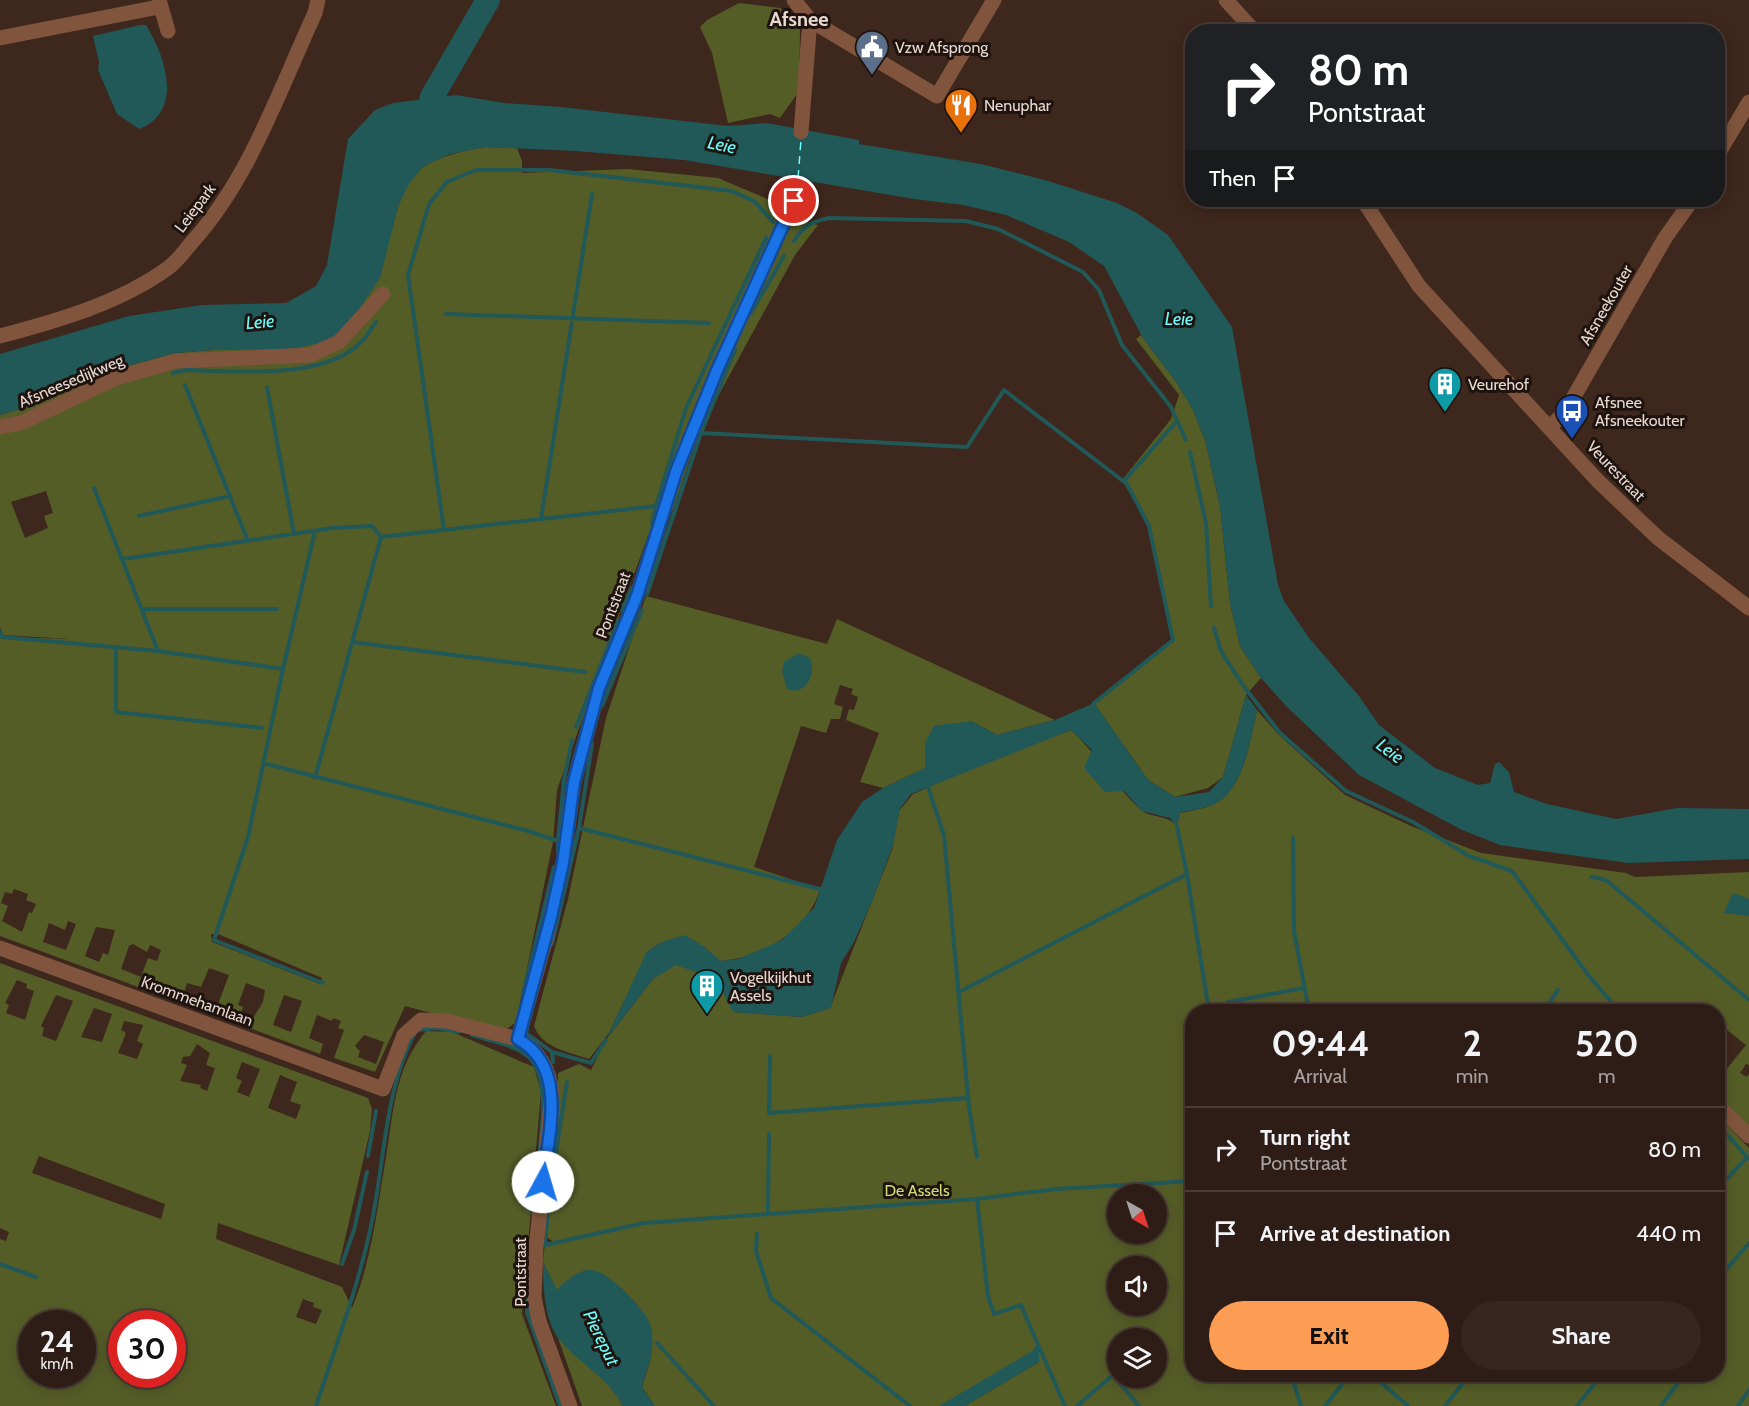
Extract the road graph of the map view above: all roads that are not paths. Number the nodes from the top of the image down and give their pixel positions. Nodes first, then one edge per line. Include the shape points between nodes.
1 (318, 0) edge
2 (794, 0) edge
3 (994, 0) edge
4 (1226, 0) edge
5 (159, 3) edge
6 (810, 20) junction
7 (1248, 24) edge
8 (168, 31) dead end
9 (0, 38) edge
10 (1749, 102) edge
11 (801, 132) dead end
12 (1725, 142) edge
13 (794, 201) dead end
14 (1368, 207) edge
15 (1687, 207) edge
16 (383, 294) dead end
17 (0, 336) edge
18 (1550, 427) junction
19 (0, 428) edge
20 (1749, 608) edge
21 (0, 948) edge
22 (518, 1039) junction
23 (382, 1089) joint
24 (1726, 1113) dead end
25 (1749, 1136) edge
26 (570, 1406) edge

1 - 17 street, Leiepark via 241,175 213,219 171,267 122,295
2 - 6 street
3 - 6 street via 938,96
4 - 7 street
5 - 8 street
5 - 9 street
6 - 11 street
10 - 12 street
13 - 22 street, Pontstraat via 681,459 637,596 599,688 574,782 563,863 549,925
14 - 18 street, Veurestraat via 1419,286
15 - 18 street, Afsneekouter via 1665,238 1565,412
16 - 19 street, Afsneesedijkweg via 339,342 310,355 176,361 116,378 21,423
18 - 20 street, Veurestraat via 1651,532
21 - 23 street, Krommehamlaan
22 - 23 street, Pontstraat via 446,1021 422,1020 404,1035
22 - 26 street, Pontstraat via 542,1061 551,1081 534,1297
24 - 25 street

